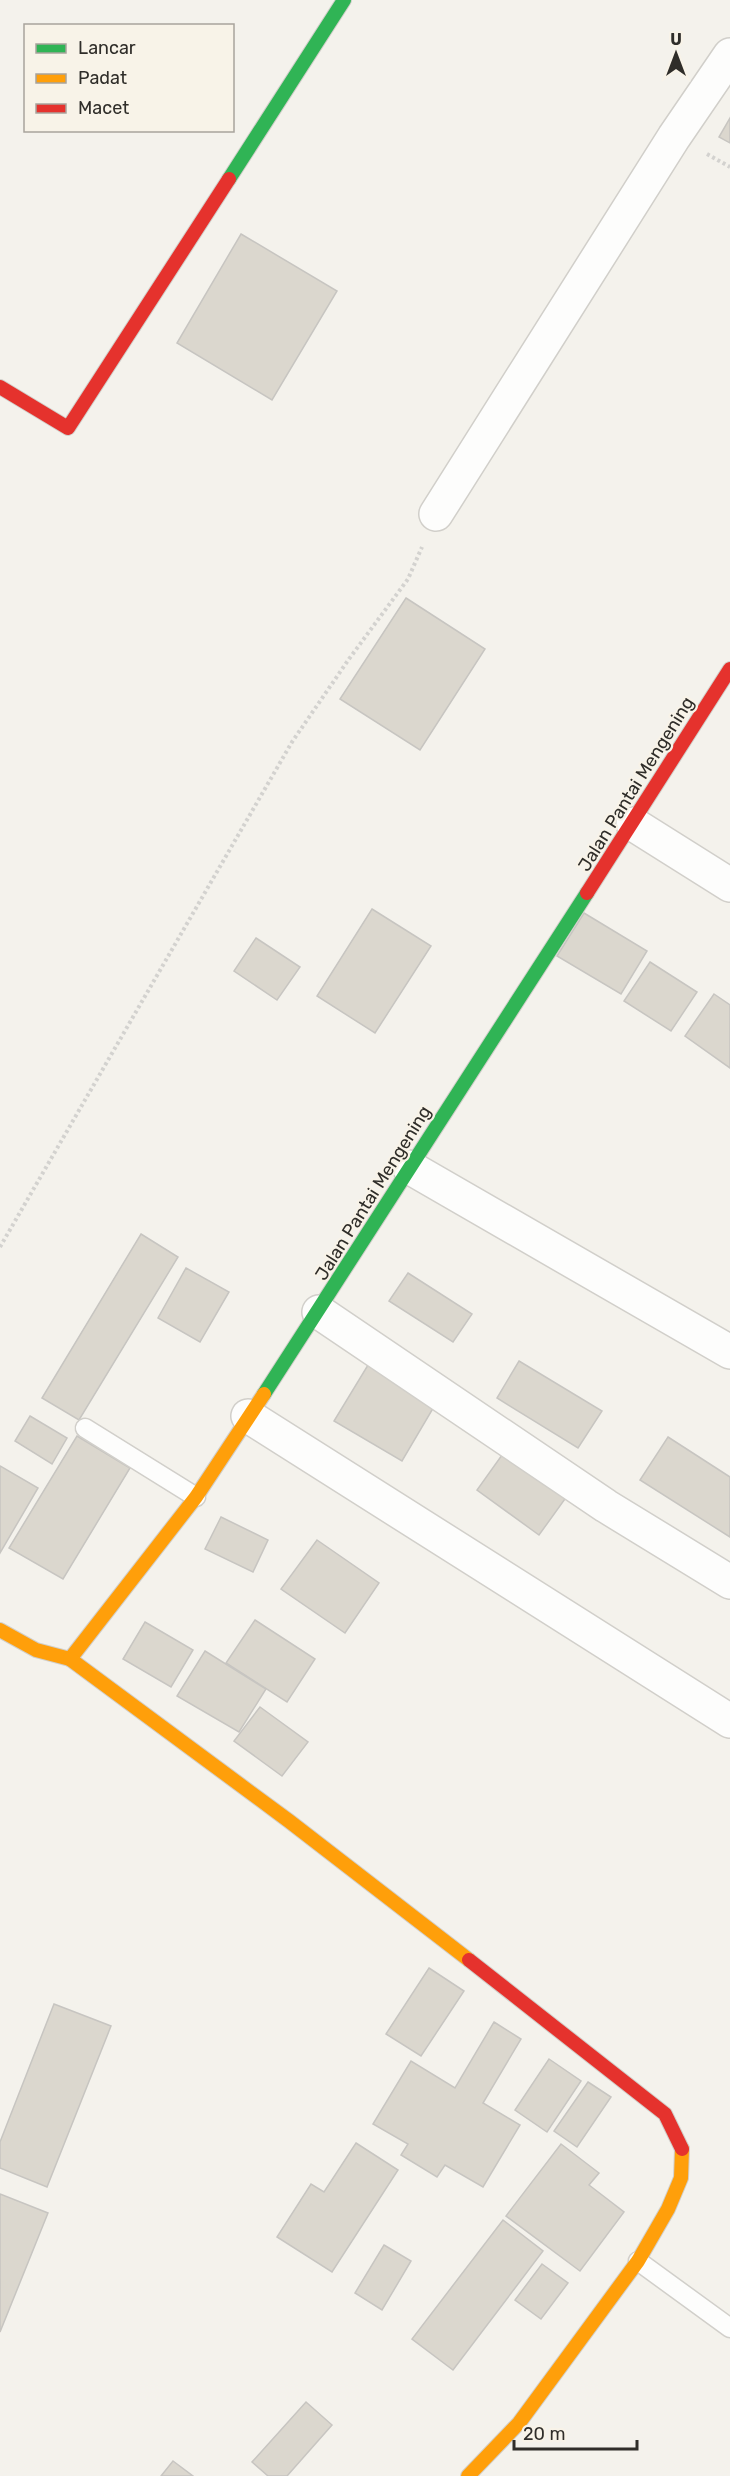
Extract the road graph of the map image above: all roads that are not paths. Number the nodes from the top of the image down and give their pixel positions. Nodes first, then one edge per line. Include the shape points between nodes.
1 (344, 0) edge
2 (730, 55) edge
3 (0, 387) edge
4 (436, 514) road end
5 (730, 669) edge
6 (633, 824) junction
7 (730, 885) edge
8 (409, 1167) junction
9 (320, 1312) junction
10 (730, 1352) edge
11 (248, 1416) junction
12 (85, 1428) dead end
13 (196, 1497) junction
14 (730, 1582) edge
15 (0, 1630) edge
16 (70, 1659) junction
17 (730, 1721) edge
18 (638, 2261) junction
19 (730, 2328) edge
20 (468, 2476) edge

1 - 3 street via 68,428
2 - 4 street via 674,136
5 - 6 street, Jalan Pantai Mengening
6 - 7 street
6 - 8 street, Jalan Pantai Mengening
8 - 9 street, Jalan Pantai Mengening
8 - 10 street
9 - 11 street, Jalan Pantai Mengening
9 - 14 street via 606,1506
11 - 13 street, Jalan Pantai Mengening
11 - 17 street
12 - 13 lane
13 - 16 street, Jalan Pantai Mengening
15 - 16 street via 36,1650
16 - 18 street via 289,1821 665,2114 682,2148 681,2178
18 - 19 lane
18 - 20 street via 519,2423

